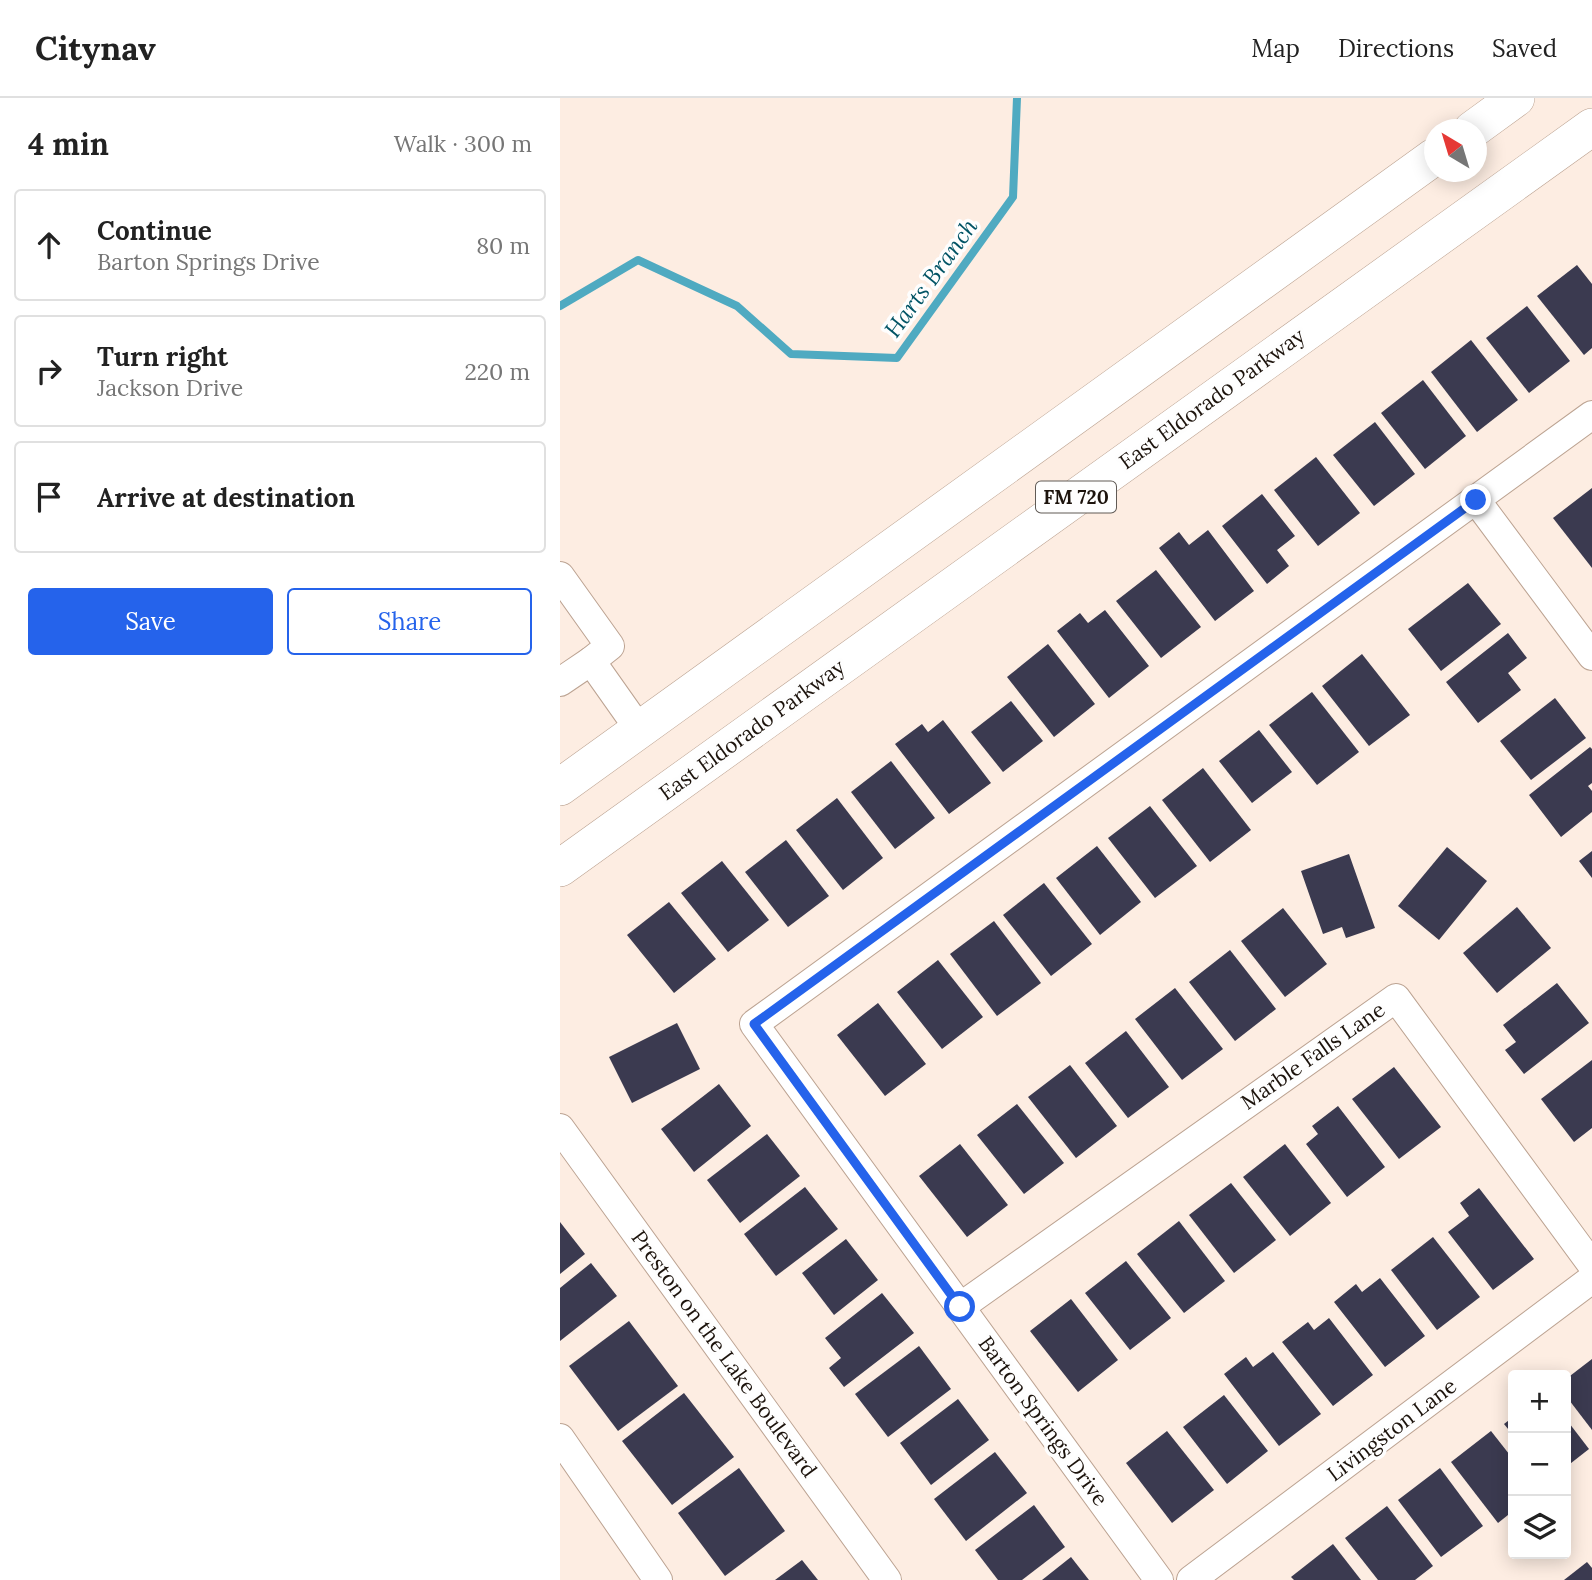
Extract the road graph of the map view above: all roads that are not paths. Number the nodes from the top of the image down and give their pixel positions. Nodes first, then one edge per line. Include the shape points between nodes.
1 (1516, 98) edge
2 (1487, 119) edge
3 (1592, 127) edge
4 (1424, 164) edge
5 (1592, 415) edge
6 (1476, 500) junction
7 (560, 576) edge
8 (1592, 656) edge
9 (591, 661) junction
10 (560, 682) edge
11 (639, 729) junction
12 (560, 787) edge
13 (560, 868) edge
14 (560, 1128) edge
15 (1592, 1265) edge
16 (1592, 1279) edge
17 (960, 1307) junction
18 (560, 1438) edge
19 (658, 1580) edge
20 (887, 1580) edge
21 (1159, 1580) edge
22 (1191, 1580) edge

1 - 2 main road
3 - 13 main road, East Eldorado Parkway / FM 720
4 - 11 main road, FM 720
5 - 6 street
6 - 8 street
6 - 17 street, Barton Springs Drive via 754,1024
7 - 9 street via 610,646
9 - 10 street
9 - 11 street
11 - 12 main road, FM 720
14 - 20 street, Preston on the Lake Boulevard
15 - 17 street, Marble Falls Lane via 1396,998
16 - 22 street, Livingston Lane
17 - 21 street, Barton Springs Drive
18 - 19 street

